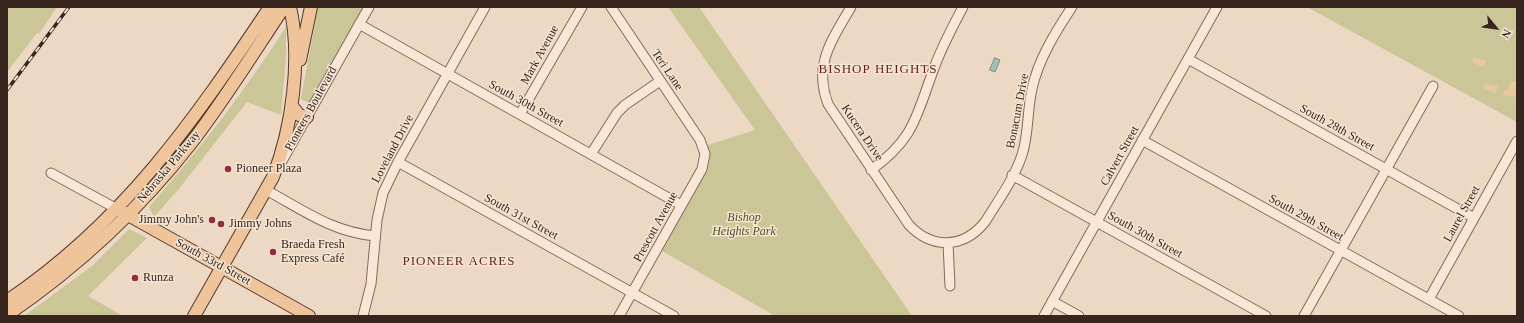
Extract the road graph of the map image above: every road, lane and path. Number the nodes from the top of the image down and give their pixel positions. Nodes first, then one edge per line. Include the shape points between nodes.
1 (270, 7) edge
2 (284, 7) edge
3 (290, 7) edge
4 (311, 7) edge
5 (369, 7) edge
6 (485, 7) edge
7 (582, 7) edge
8 (612, 7) edge
9 (851, 7) edge
10 (963, 7) edge
11 (1072, 7) edge
12 (1217, 7) edge
13 (360, 24) junction
14 (1188, 59) junction
15 (448, 73) junction
16 (660, 81) junction
17 (1433, 86) dead end
18 (292, 102) junction
19 (520, 114) junction
20 (307, 117) junction
21 (1142, 140) junction
22 (1517, 141) edge
23 (702, 147) joint
24 (591, 154) junction
25 (398, 162) junction
26 (1386, 169) junction
27 (871, 170) junction
28 (51, 173) dead end
29 (1012, 175) junction
30 (273, 177) junction
31 (266, 190) junction
32 (681, 205) junction
33 (122, 212) junction
34 (1474, 218) junction
35 (1096, 222) junction
36 (375, 236) junction
37 (948, 243) junction
38 (1341, 250) junction
39 (222, 268) junction
40 (950, 286) dead end
41 (632, 293) junction
42 (1429, 299) junction
43 (7, 301) edge
44 (1052, 301) junction
45 (7, 315) edge
46 (194, 316) edge
47 (308, 316) edge
48 (363, 316) edge
49 (619, 316) edge
50 (674, 316) edge
51 (1044, 316) edge
52 (1079, 316) edge
53 (1266, 316) edge
54 (1304, 316) edge
55 (1459, 316) edge

1 - 33 main road, Nebraska Parkway via 191,123 152,170
2 - 33 main road, Nebraska Parkway via 201,130 167,172
3 - 18 main road via 294,40
4 - 18 main road
5 - 13 street, Pioneers Boulevard
6 - 15 street, Loveland Drive
7 - 19 street, Mark Avenue
8 - 16 street, Teri Lane
9 - 27 street, Kucera Drive via 825,57 823,85 833,112
10 - 27 street via 939,53 913,127 896,150
11 - 29 street, Bonacum Drive via 1036,75 1029,102 1024,145
12 - 14 street, Calvert Street
13 - 15 street, South 30th Street
13 - 20 street, Pioneers Boulevard
14 - 21 street, Calvert Street
14 - 26 street, South 28th Street
15 - 19 street, South 30th Street
15 - 25 street, Loveland Drive
16 - 23 street, Teri Lane
16 - 24 street via 617,113
17 - 26 street
18 - 20 main road via 299,115
18 - 30 main road via 286,139
19 - 24 street, South 30th Street
20 - 30 street, Pioneers Boulevard
21 - 35 street, Calvert Street
21 - 38 street, South 29th Street
22 - 34 street, Laurel Street
23 - 32 street, Prescott Avenue via 704,162
24 - 32 street, South 30th Street
25 - 36 street, Loveland Drive via 383,193
25 - 41 street, South 31st Street
26 - 34 street, South 28th Street
26 - 38 street
27 - 37 street, Kucera Drive via 915,231 927,239
28 - 33 street
29 - 35 street, South 30th Street
29 - 37 street, Bonacum Drive via 979,230 963,240
30 - 31 main road, Pioneers Boulevard
31 - 36 street via 337,229
31 - 39 main road, Pioneers Boulevard
32 - 41 street, Prescott Avenue
33 - 39 main road, South 33rd Street
33 - 43 main road, Nebraska Parkway
33 - 45 main road, Nebraska Parkway via 54,280
34 - 42 street, Laurel Street
35 - 44 street, Calvert Street
35 - 53 street, South 30th Street
36 - 48 street, Loveland Drive via 372,284
37 - 40 street
38 - 42 street, South 29th Street
38 - 54 street
39 - 46 main road, Pioneers Boulevard
39 - 47 main road, South 33rd Street
41 - 49 street, Prescott Avenue
41 - 50 street, South 31st Street
42 - 55 street, South 29th Street
44 - 51 street, Calvert Street
44 - 52 street

